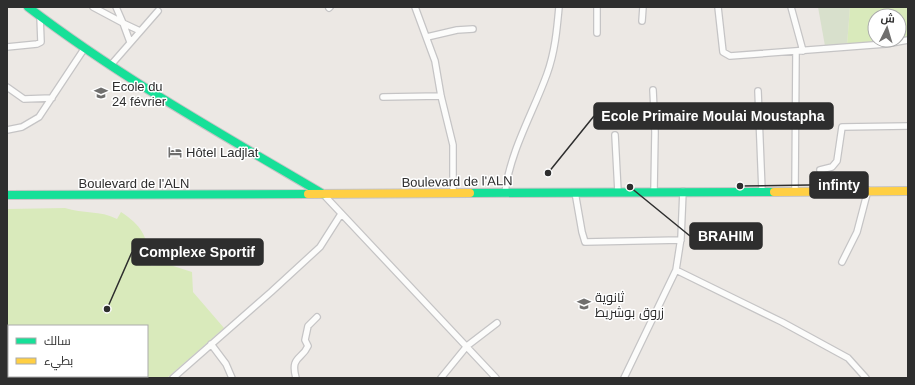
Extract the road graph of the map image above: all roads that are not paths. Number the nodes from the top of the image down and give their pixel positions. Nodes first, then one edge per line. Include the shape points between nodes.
1 (28, 7) edge
2 (93, 7) edge
3 (116, 7) edge
4 (415, 7) edge
5 (559, 7) edge
6 (597, 7) edge
7 (642, 7) edge
8 (718, 7) edge
9 (790, 7) edge
10 (158, 11) dead end
11 (40, 16) junction
12 (642, 21) dead end
13 (123, 23) junction
14 (473, 29) dead end
15 (140, 31) junction
16 (597, 33) dead end
17 (427, 37) junction
18 (908, 40) edge
19 (130, 42) junction
20 (7, 47) edge
21 (84, 49) junction
22 (803, 51) junction
23 (796, 52) junction
24 (110, 66) junction
25 (7, 87) edge
26 (653, 90) dead end
27 (758, 92) dead end
28 (441, 96) junction
29 (383, 97) dead end
30 (52, 98) junction
31 (908, 126) edge
32 (7, 130) edge
33 (615, 135) dead end
34 (820, 170) dead end
35 (868, 190) junction
36 (684, 191) junction
37 (762, 191) junction
38 (795, 191) junction
39 (908, 191) edge
40 (575, 192) junction
41 (618, 192) junction
42 (654, 192) junction
43 (452, 193) junction
44 (505, 193) junction
45 (323, 194) junction
46 (7, 195) edge
47 (341, 214) junction
48 (681, 240) junction
49 (842, 262) dead end
50 (676, 270) junction
51 (317, 317) dead end
52 (497, 323) dead end
53 (211, 344) junction
54 (467, 346) junction
55 (173, 378) edge
56 (232, 378) edge
57 (296, 378) edge
58 (441, 378) edge
59 (496, 378) edge
60 (624, 378) edge
61 (866, 378) edge

1 - 11 main road
2 - 13 street
3 - 13 street
4 - 17 street
5 - 44 street via 556,35 547,73 508,171
6 - 16 street
7 - 12 street
8 - 23 street via 725,55
9 - 22 street
10 - 15 street
11 - 20 street via 41,42
11 - 21 main road
13 - 15 street
13 - 19 street
14 - 17 street
15 - 19 street
17 - 28 street via 435,61
18 - 22 street
19 - 24 street
21 - 24 main road
21 - 30 street
22 - 23 street
23 - 38 street
24 - 45 main road
25 - 30 street via 24,99
26 - 42 street
27 - 37 street
28 - 29 street
28 - 43 street via 453,144
30 - 32 street via 39,117 22,127
31 - 34 street via 842,127 837,161 832,167
33 - 41 street
35 - 38 main road, Boulevard de l'ALN
35 - 39 main road, Boulevard de l'ALN
35 - 49 street via 857,232
36 - 37 main road, Boulevard de l'ALN
36 - 42 main road, Boulevard de l'ALN
36 - 48 street
37 - 38 main road, Boulevard de l'ALN
40 - 41 main road, Boulevard de l'ALN
40 - 44 main road, Boulevard de l'ALN
40 - 48 street via 585,242
41 - 42 main road, Boulevard de l'ALN
43 - 44 main road, Boulevard de l'ALN
43 - 45 main road, Boulevard de l'ALN
45 - 46 main road, Boulevard de l'ALN
45 - 47 street
47 - 53 street via 320,247
47 - 54 street
48 - 50 street
50 - 60 street
50 - 61 street via 848,358
51 - 57 street via 308,326 304,340 308,346 297,358
52 - 54 street
53 - 55 street
53 - 56 street via 226,364
54 - 58 street
54 - 59 street

